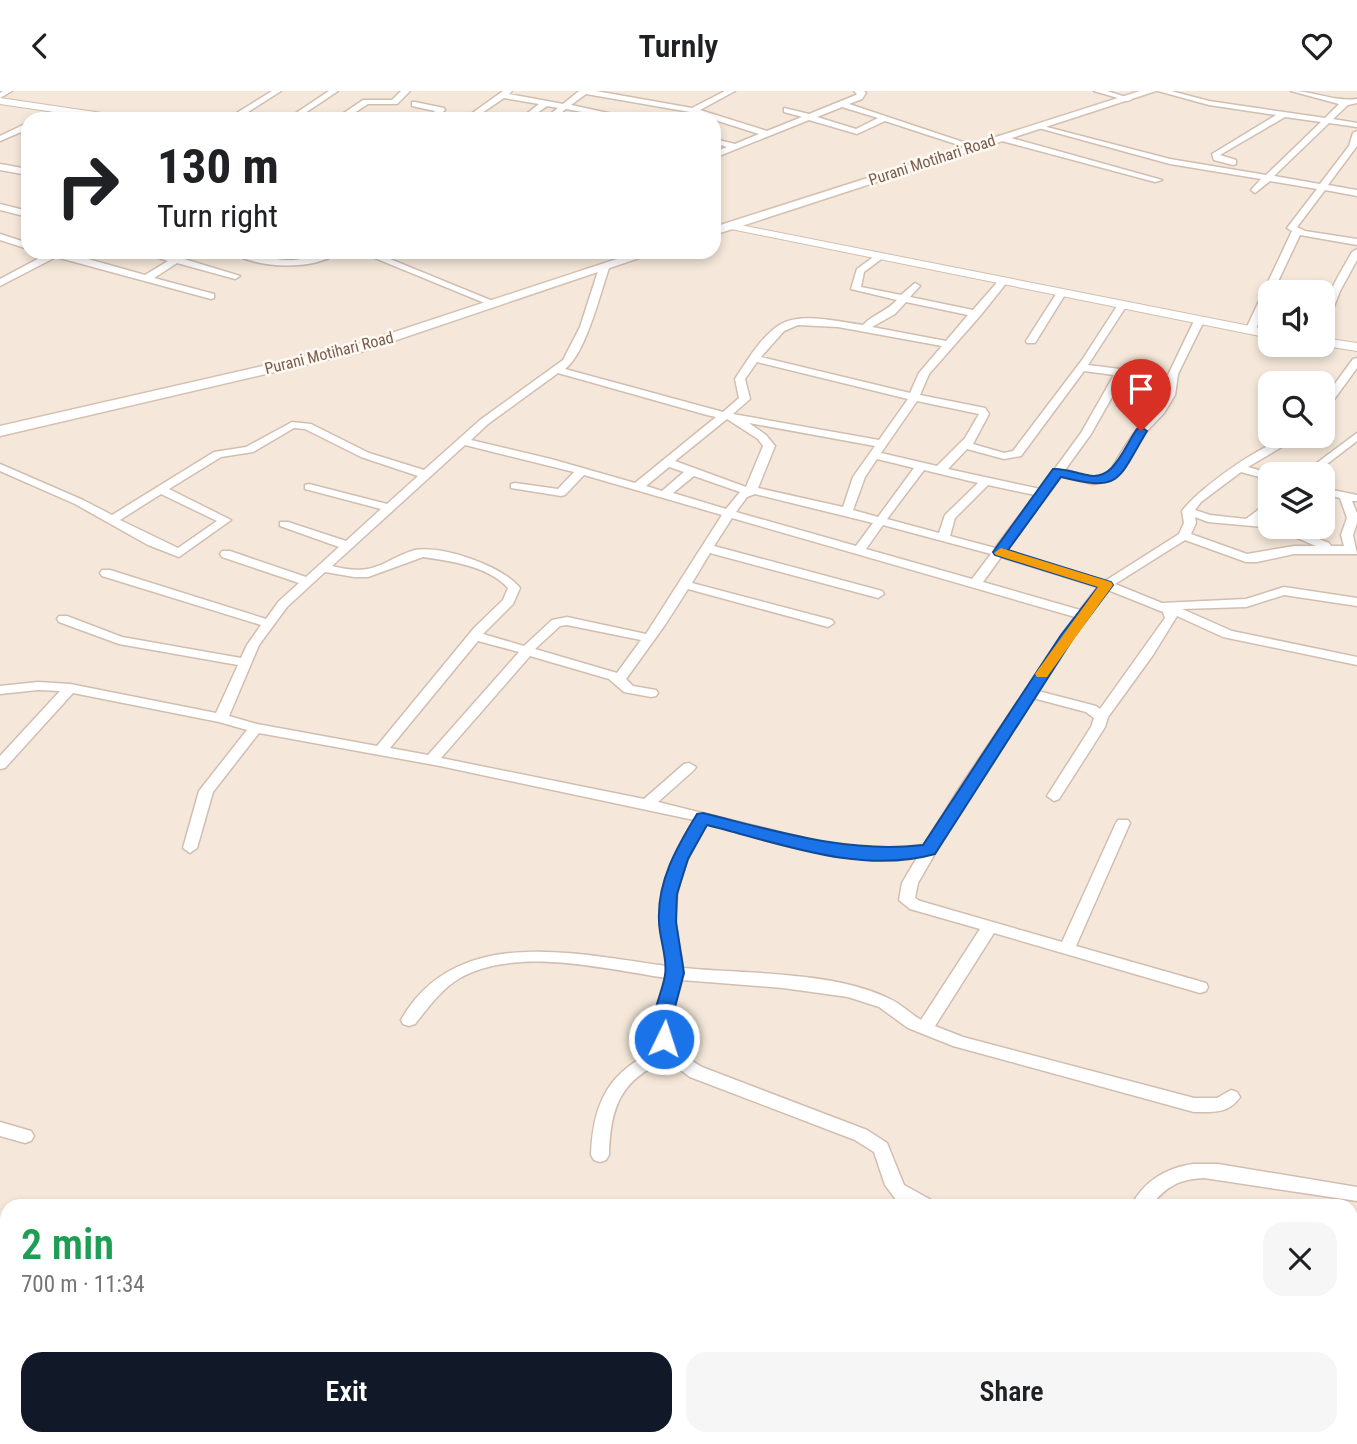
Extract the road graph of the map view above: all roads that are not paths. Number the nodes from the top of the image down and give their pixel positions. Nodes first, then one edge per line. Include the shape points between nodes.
1 (8, 91) edge
2 (276, 91) edge
3 (334, 91) edge
4 (407, 91) edge
5 (584, 91) edge
6 (731, 91) edge
7 (858, 91) edge
8 (1098, 91) edge
9 (1151, 91) edge
10 (1162, 91) edge
11 (1295, 91) edge
12 (506, 93) edge
13 (0, 99) edge
14 (1128, 99) junction
15 (1357, 101) edge
16 (546, 103) junction
17 (1345, 103) junction
18 (415, 104) dead end
19 (841, 104) junction
20 (568, 107) junction
21 (682, 108) junction
22 (61, 110) junction
23 (694, 110) junction
24 (787, 110) dead end
25 (58, 112) edge
26 (72, 112) edge
27 (242, 112) edge
28 (302, 112) edge
29 (350, 112) edge
30 (439, 112) edge
31 (478, 112) edge
32 (534, 112) edge
33 (560, 112) edge
34 (563, 112) edge
35 (595, 112) edge
36 (676, 112) edge
37 (700, 112) edge
38 (1284, 114) junction
39 (812, 117) junction
40 (885, 118) junction
41 (721, 119) edge
42 (1325, 120) junction
43 (1357, 125) edge
44 (1039, 127) junction
45 (21, 129) edge
46 (1357, 132) edge
47 (768, 134) junction
48 (1001, 138) junction
49 (0, 139) edge
50 (721, 143) edge
51 (735, 146) junction
52 (974, 147) junction
53 (721, 152) edge
54 (0, 167) edge
55 (1276, 170) junction
56 (21, 171) edge
57 (1268, 176) junction
58 (1158, 180) dead end
59 (1324, 187) junction
60 (1255, 190) dead end
61 (1357, 193) edge
62 (0, 207) edge
63 (21, 212) edge
64 (721, 228) edge
65 (721, 228) edge
66 (1297, 231) junction
67 (0, 237) edge
68 (1357, 242) edge
69 (21, 244) edge
70 (1357, 252) edge
71 (880, 257) junction
72 (43, 259) edge
73 (76, 259) edge
74 (172, 259) edge
75 (260, 259) edge
76 (316, 259) edge
77 (382, 259) edge
78 (631, 259) edge
79 (176, 260) junction
80 (604, 268) junction
81 (0, 270) edge
82 (18, 273) junction
83 (235, 276) dead end
84 (147, 278) junction
85 (1003, 281) junction
86 (0, 283) edge
87 (915, 286) dead end
88 (1335, 291) edge
89 (1061, 293) junction
90 (211, 296) dead end
91 (902, 299) junction
92 (495, 304) junction
93 (1122, 305) junction
94 (976, 314) junction
95 (1199, 321) junction
96 (864, 330) junction
97 (1250, 331) junction
98 (1258, 332) edge
99 (1031, 341) dead end
100 (947, 344) junction
101 (1335, 344) edge
102 (1357, 348) edge
103 (756, 359) junction
104 (1357, 362) edge
105 (1081, 367) junction
106 (558, 370) junction
107 (1121, 372) junction
108 (1172, 379) junction
109 (1335, 391) edge
110 (914, 397) junction
111 (728, 416) junction
112 (0, 431) edge
113 (1357, 436) edge
114 (463, 441) junction
115 (881, 444) junction
116 (965, 445) junction
117 (1274, 448) edge
118 (874, 455) junction
119 (667, 462) junction
120 (1323, 462) edge
121 (921, 466) junction
122 (0, 467) edge
123 (1240, 468) junction
124 (940, 470) junction
125 (582, 471) junction
126 (691, 472) junction
127 (1058, 472) junction
128 (1258, 473) edge
129 (427, 475) junction
130 (986, 481) junction
131 (515, 486) dead end
132 (309, 487) dead end
133 (637, 487) junction
134 (161, 490) junction
135 (750, 491) junction
136 (1043, 493) junction
137 (664, 495) junction
138 (1351, 497) edge
139 (390, 508) junction
140 (847, 512) junction
141 (1188, 512) junction
142 (729, 514) junction
143 (1258, 515) edge
144 (112, 520) junction
145 (880, 521) junction
146 (1251, 521) junction
147 (1258, 522) edge
148 (284, 524) dead end
149 (1184, 536) junction
150 (944, 538) junction
151 (1307, 539) edge
152 (349, 546) junction
153 (707, 548) junction
154 (1330, 549) junction
155 (1354, 550) edge
156 (858, 551) junction
157 (999, 552) junction
158 (226, 554) dead end
159 (324, 568) junction
160 (106, 573) dead end
161 (308, 582) junction
162 (683, 584) junction
163 (975, 584) junction
164 (1106, 585) junction
165 (878, 594) dead end
166 (1357, 602) edge
167 (1166, 608) junction
168 (1083, 615) junction
169 (63, 619) dead end
170 (267, 623) junction
171 (828, 623) dead end
172 (476, 636) junction
173 (649, 639) junction
174 (526, 652) junction
175 (1357, 661) edge
176 (246, 663) junction
177 (619, 679) junction
178 (70, 688) junction
179 (0, 690) edge
180 (651, 693) dead end
181 (1030, 693) junction
182 (1101, 717) junction
183 (221, 718) junction
184 (256, 728) junction
185 (380, 751) junction
186 (431, 760) junction
187 (0, 765) edge
188 (688, 767) dead end
189 (1054, 796) dead end
190 (647, 804) junction
191 (703, 818) junction
192 (1123, 823) dead end
193 (190, 848) dead end
194 (929, 850) junction
195 (990, 927) junction
196 (1067, 949) junction
197 (675, 973) junction
198 (1200, 987) dead end
199 (409, 1020) dead end
200 (924, 1029) junction
201 (669, 1052) junction
202 (1231, 1097) dead end
203 (0, 1129) edge
204 (25, 1136) dead end
205 (600, 1155) dead end
206 (1357, 1194) edge
207 (911, 1199) edge
208 (1146, 1199) edge

1 - 13 street
2 - 27 street
3 - 28 street
4 - 29 street via 394,101 366,102
5 - 20 street
5 - 21 street
6 - 23 street
7 - 19 street via 862,95
8 - 14 street
9 - 14 main road, Purani Motihari Road
10 - 38 street
11 - 17 street
12 - 16 street
12 - 31 street
13 - 22 street
14 - 44 main road, Purani Motihari Road
15 - 17 street
16 - 20 street
16 - 32 street
17 - 42 street
18 - 30 street
19 - 39 street
19 - 40 street
20 - 33 street
20 - 34 street
20 - 35 street
21 - 23 street
21 - 36 street
22 - 25 street
22 - 26 street
23 - 37 street
24 - 39 street
38 - 42 street
38 - 55 street via 1216,156
39 - 40 street via 857,132
39 - 47 street
40 - 52 street
41 - 47 street
42 - 43 street
42 - 55 street
44 - 48 main road, Purani Motihari Road
44 - 57 street via 1170,161
45 - 49 street
46 - 59 street via 1353,146
47 - 51 street
48 - 52 main road, Purani Motihari Road
48 - 58 street
50 - 51 street
51 - 53 street
52 - 64 main road, Purani Motihari Road
54 - 56 street
55 - 57 street
57 - 59 street
57 - 60 street
59 - 61 street
59 - 66 street via 1293,223
62 - 63 street
65 - 71 street
66 - 68 street
66 - 97 street
67 - 69 street
70 - 88 street
71 - 85 street
71 - 91 street via 860,271 856,289
72 - 82 street
73 - 84 street
74 - 79 street
75 - 76 street via 300,264
77 - 92 street
78 - 80 main road, Purani Motihari Road
79 - 83 street
79 - 84 street
80 - 92 main road, Purani Motihari Road
80 - 106 street via 580,340
81 - 82 street
82 - 86 street
84 - 90 street
85 - 89 street
85 - 94 street
87 - 91 street
89 - 93 street
89 - 99 street
91 - 94 street
91 - 96 street via 892,312
92 - 112 main road, Purani Motihari Road via 359,348
93 - 95 street
93 - 105 street
94 - 100 street
95 - 97 street
95 - 108 street
96 - 100 street
96 - 103 street via 791,323 778,331
97 - 98 street
100 - 110 street via 921,378
101 - 102 street
103 - 110 street
103 - 111 street via 740,379 745,399
104 - 109 street
105 - 107 street
105 - 116 street via 1017,454 1004,456
106 - 111 street
106 - 114 street via 502,407
107 - 108 street
107 - 127 street
108 - 127 street via 1170,395 1112,476 1094,481
110 - 115 street
110 - 116 street via 981,410 982,422
111 - 115 street
111 - 119 street
111 - 135 street via 769,446
113 - 120 street
114 - 125 street
114 - 129 street
115 - 118 street
116 - 124 street
117 - 123 street
118 - 121 street
118 - 140 street via 859,477
119 - 126 street
119 - 133 street
121 - 124 street
121 - 145 street
122 - 144 street
123 - 128 street
123 - 141 street
124 - 130 street
125 - 131 street via 561,493
125 - 133 street
126 - 135 street
126 - 137 street
127 - 136 street
129 - 134 street via 365,456 307,426 292,425 249,450 218,454
129 - 139 street
130 - 136 street
130 - 150 street via 949,517
132 - 139 street
133 - 137 street
134 - 144 street
134 - 144 street via 225,520 179,554
135 - 140 street
135 - 142 street
136 - 157 street
137 - 142 street
138 - 155 street via 1353,517 1347,535
139 - 152 street
140 - 145 street
141 - 146 street
141 - 149 street via 1191,523
142 - 153 street
142 - 156 street
143 - 146 street
145 - 150 street
145 - 156 street
146 - 147 street
148 - 152 street
149 - 154 street via 1246,558
149 - 164 street
150 - 157 street
151 - 154 street
152 - 159 street
153 - 162 street
153 - 165 street
154 - 155 street
156 - 163 street
157 - 163 street
157 - 164 street
158 - 161 street
159 - 161 street
159 - 172 street via 370,574 423,553 463,561 501,576 510,582 513,595
160 - 170 street
161 - 170 street
162 - 171 street
162 - 173 street
163 - 168 street
164 - 167 street
164 - 168 street
166 - 167 street via 1284,591 1256,602
167 - 175 street via 1228,634
167 - 182 street via 1171,618
168 - 181 street
169 - 176 street via 119,640
170 - 176 street
172 - 174 street
172 - 185 street
173 - 174 street via 561,621
173 - 177 street
174 - 177 street
174 - 186 street
176 - 183 street
177 - 180 street via 629,689
178 - 179 street
178 - 183 street
178 - 187 street
181 - 182 street via 1091,709
181 - 194 street
182 - 189 street
183 - 184 street
184 - 185 street
184 - 193 street via 206,791
185 - 186 street
186 - 190 street
188 - 190 street
190 - 191 street
191 - 194 street via 849,852
191 - 197 street via 680,859 668,894
192 - 196 street
194 - 195 street via 910,883 907,900
195 - 196 street
195 - 200 street
196 - 198 street
197 - 199 street via 579,960 493,961 450,976
197 - 200 street via 849,991 885,1003
197 - 201 street via 662,1022
200 - 202 street via 1194,1105 1222,1105
201 - 205 street via 640,1064 611,1095 604,1111
201 - 207 street via 696,1072 862,1135 881,1148 897,1193
203 - 204 street
206 - 208 street via 1198,1170 1165,1178

